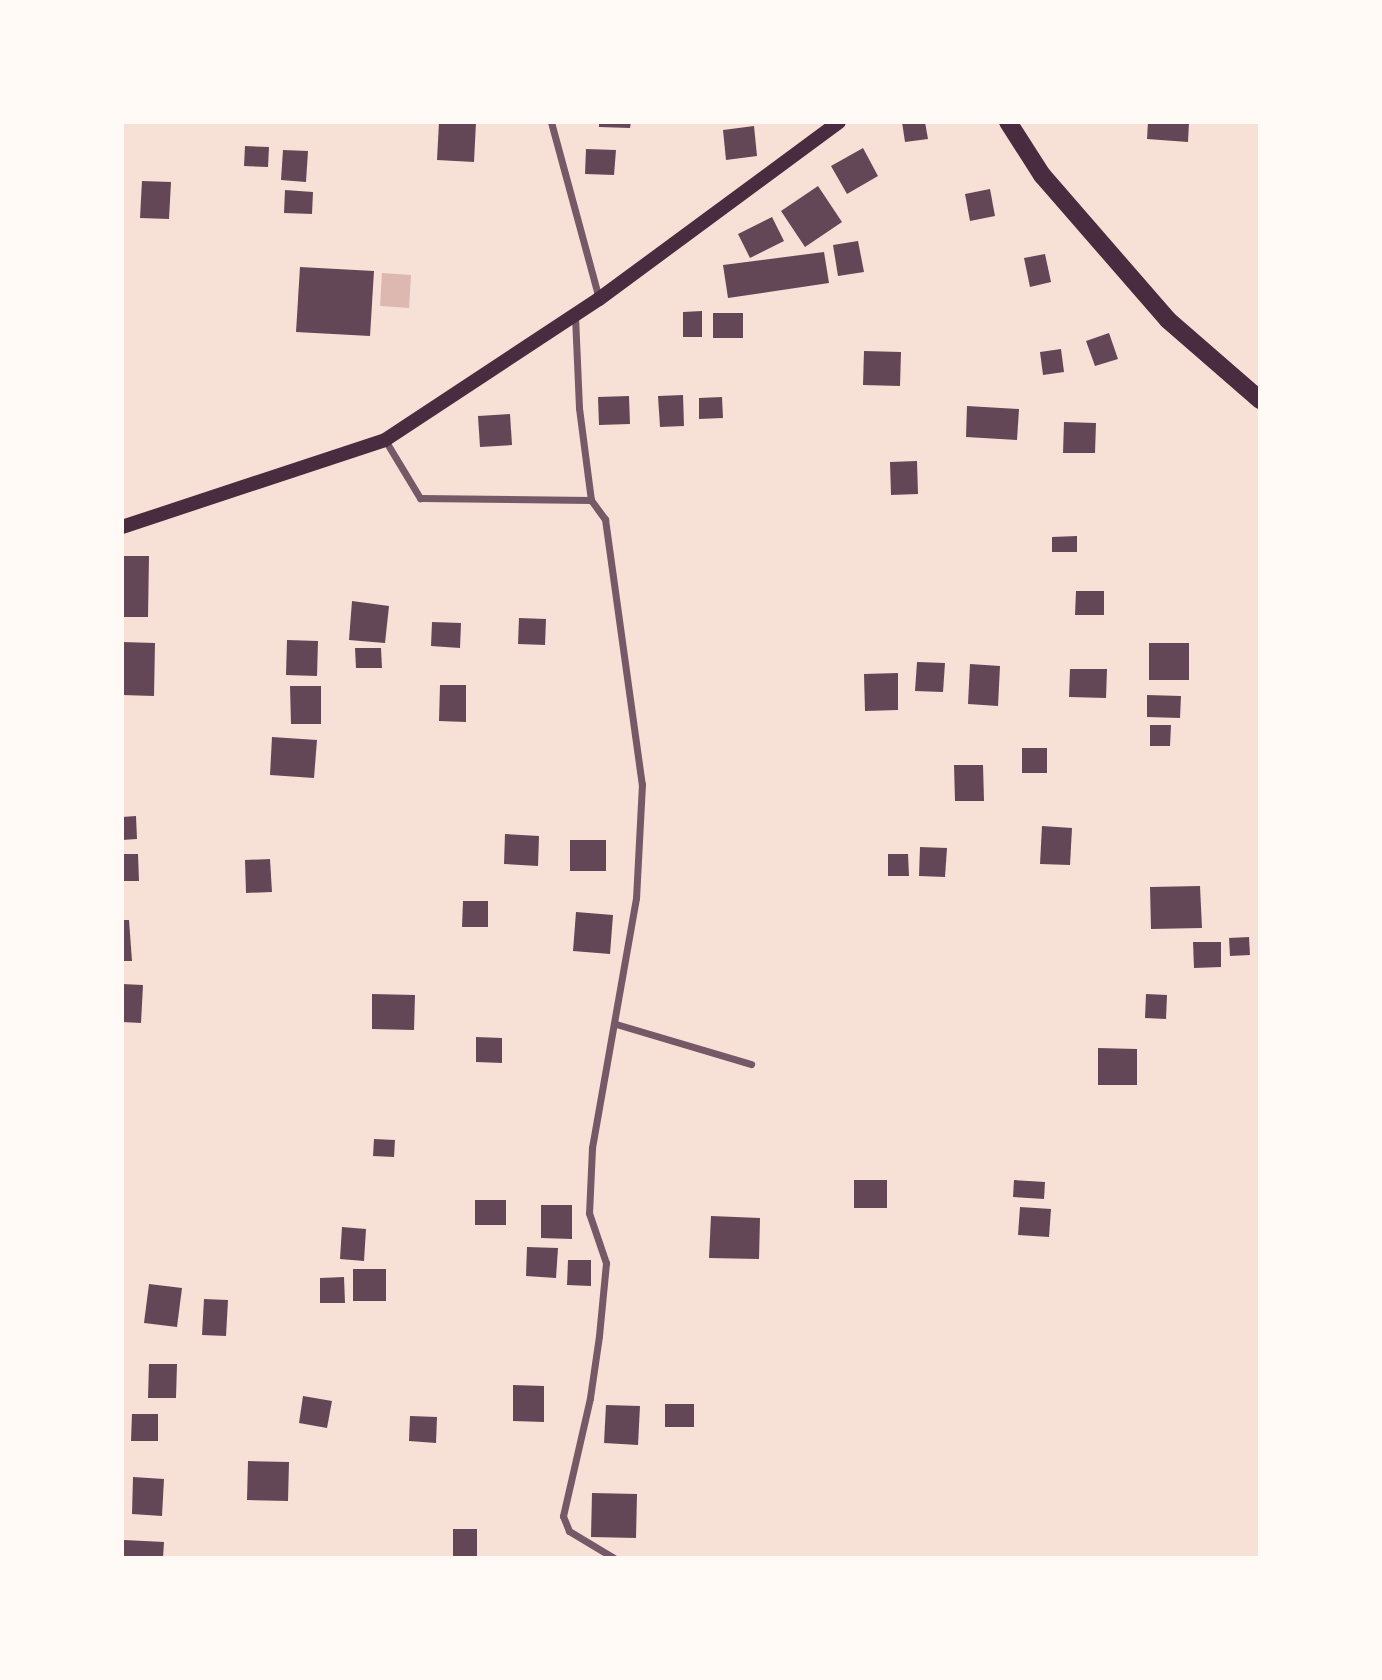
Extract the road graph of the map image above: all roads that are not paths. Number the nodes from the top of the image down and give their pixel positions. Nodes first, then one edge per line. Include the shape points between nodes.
1 (551, 122) edge
2 (839, 122) edge
3 (1008, 122) edge
4 (599, 299) junction
5 (575, 315) junction
6 (1259, 400) edge
7 (385, 440) junction
8 (591, 500) junction
9 (122, 527) edge
10 (616, 1024) junction
11 (751, 1064) dead end
12 (614, 1558) edge

1 - 4 street
2 - 4 main road
3 - 6 highway via 1042,175 1168,320
4 - 5 main road
5 - 7 main road
5 - 8 street via 579,408
7 - 8 street via 420,498
7 - 9 main road
8 - 10 street via 605,519 642,784 636,898
10 - 11 street
10 - 12 street via 592,1148 589,1213 606,1263 599,1336 563,1516 569,1531

